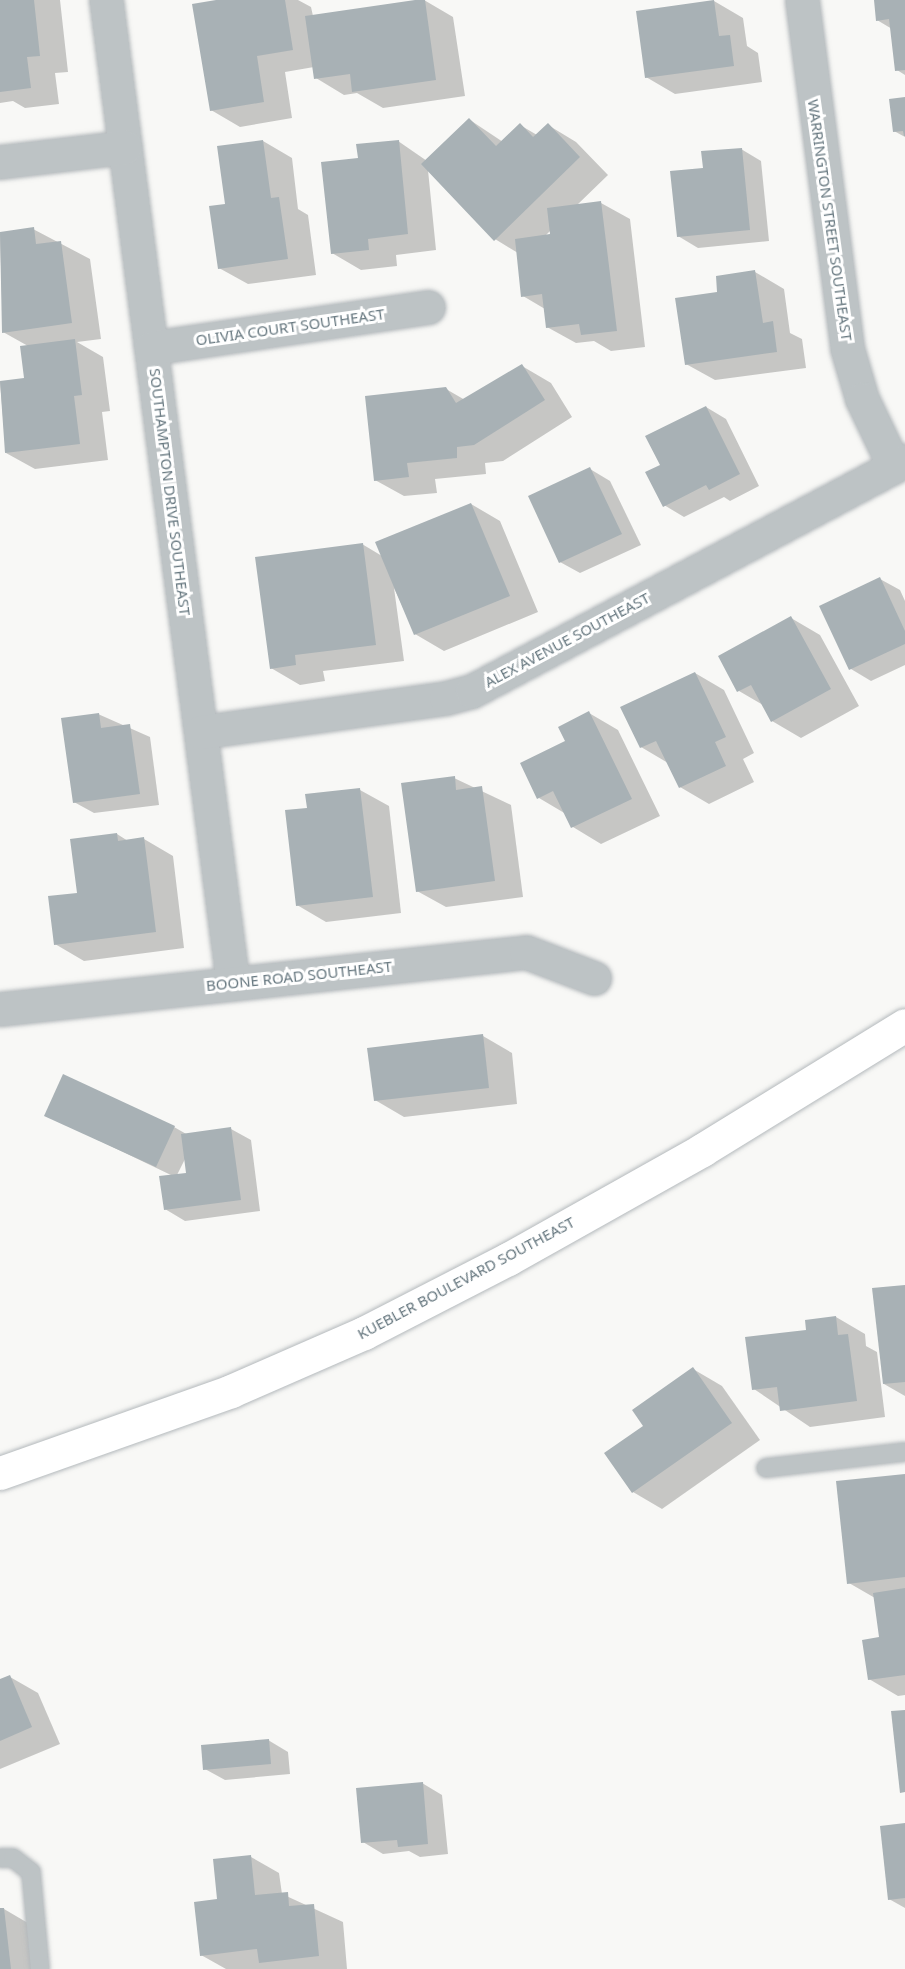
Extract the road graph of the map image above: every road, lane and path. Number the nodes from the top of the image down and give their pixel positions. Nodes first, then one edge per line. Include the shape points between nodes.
1 (106, 0) edge
2 (802, 0) edge
3 (125, 147) junction
4 (0, 162) edge
5 (428, 307) dead end
6 (151, 348) junction
7 (900, 463) edge
8 (201, 732) junction
9 (594, 978) dead end
10 (233, 984) junction
11 (0, 1009) edge
12 (905, 1025) edge
13 (905, 1452) edge
14 (766, 1468) dead end
15 (0, 1473) edge
16 (0, 1858) edge
17 (40, 1969) edge

1 - 3 street, SOUTHAMPTON DRIVE SOUTHEAST
2 - 7 street, WARRINGTON STREET SOUTHEAST via 847,348 862,399
3 - 4 street
3 - 6 street, SOUTHAMPTON DRIVE SOUTHEAST
5 - 6 street, OLIVIA COURT SOUTHEAST
6 - 8 street, SOUTHAMPTON DRIVE SOUTHEAST
7 - 8 street, ALEX AVENUE SOUTHEAST via 472,691 446,698
8 - 10 street, SOUTHAMPTON DRIVE SOUTHEAST
9 - 10 street, BOONE ROAD SOUTHEAST via 526,952
10 - 11 street, BOONE ROAD SOUTHEAST
12 - 15 main road, KUEBLER BOULEVARD SOUTHEAST via 702,1150 508,1259 364,1333 231,1391
13 - 14 lane
16 - 17 lane via 13,1858 30,1872

